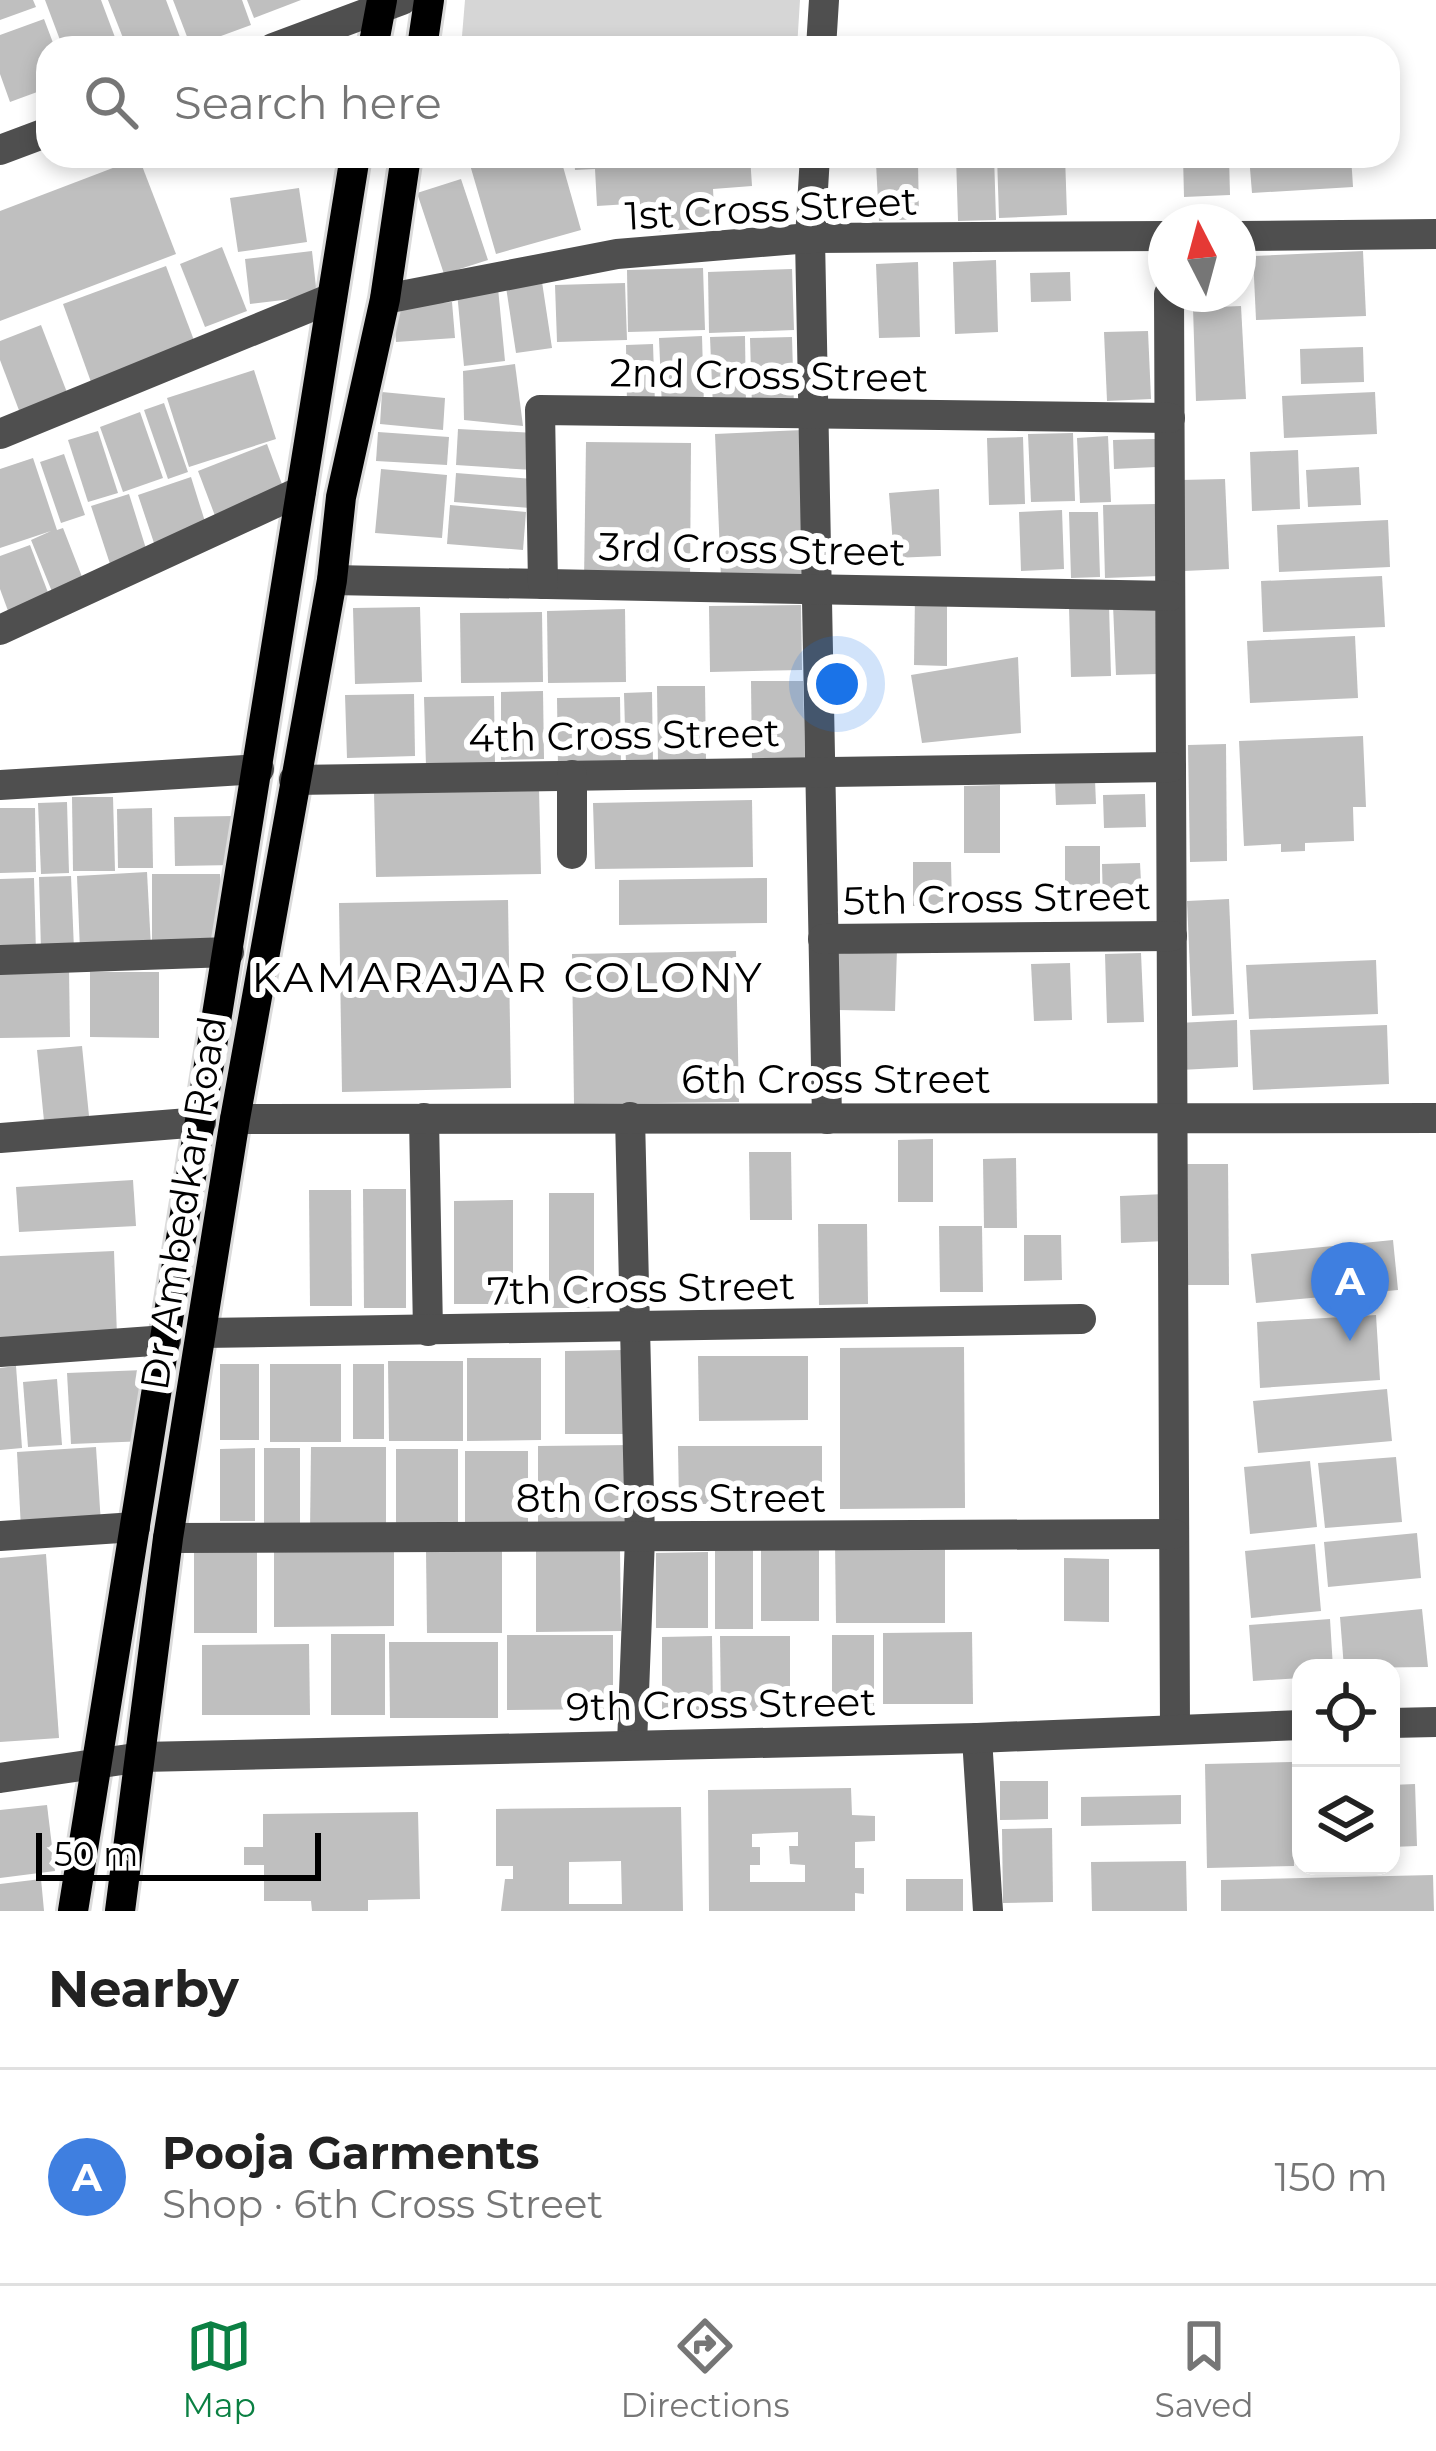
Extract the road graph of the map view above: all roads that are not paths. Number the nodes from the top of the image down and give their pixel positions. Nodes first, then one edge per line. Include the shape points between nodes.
1 (429, 0) edge
2 (824, 0) edge
3 (388, 3) edge
4 (304, 36) edge
5 (377, 36) edge
6 (424, 36) edge
7 (822, 36) edge
8 (36, 136) edge
9 (0, 150) edge
10 (353, 168) edge
11 (404, 168) edge
12 (814, 168) edge
13 (1436, 235) edge
14 (1148, 236) edge
15 (1256, 236) edge
16 (811, 238) junction
17 (332, 298) junction
18 (385, 299) junction
19 (1169, 312) edge
20 (814, 415) junction
21 (1170, 418) junction
22 (0, 434) edge
23 (301, 491) junction
24 (332, 580) junction
25 (543, 584) junction
26 (817, 589) junction
27 (1170, 596) junction
28 (0, 630) edge
29 (1171, 766) junction
30 (259, 769) junction
31 (820, 770) junction
32 (572, 775) junction
33 (294, 780) junction
34 (0, 785) edge
35 (572, 854) dead end
36 (1172, 935) junction
37 (824, 939) junction
38 (229, 952) junction
39 (0, 960) edge
40 (424, 1118) junction
41 (630, 1118) junction
42 (1173, 1118) junction
43 (1436, 1118) edge
44 (235, 1119) junction
45 (827, 1119) junction
46 (201, 1122) junction
47 (0, 1138) edge
48 (1081, 1319) dead end
49 (636, 1328) junction
50 (428, 1330) junction
51 (202, 1334) junction
52 (166, 1340) junction
53 (0, 1352) edge
54 (135, 1527) junction
55 (1174, 1534) junction
56 (0, 1536) edge
57 (168, 1538) junction
58 (640, 1538) junction
59 (1436, 1722) edge
60 (1400, 1723) edge
61 (1292, 1725) edge
62 (1175, 1729) junction
63 (977, 1738) junction
64 (632, 1744) junction
65 (142, 1757) junction
66 (97, 1764) junction
67 (0, 1778) edge
68 (73, 1911) edge
69 (120, 1911) edge
70 (988, 1911) edge

1 - 6 main road
2 - 7 street
3 - 4 street
3 - 5 main road
8 - 9 street
10 - 17 main road, Dr Ambedkar Road
11 - 18 main road, Dr Ambedkar Road
12 - 16 street
13 - 15 street
14 - 16 street, 1st Cross Street
16 - 18 street, 1st Cross Street via 617,254
16 - 20 street
17 - 22 street
17 - 23 main road, Dr Ambedkar Road
18 - 24 main road, Dr Ambedkar Road via 341,496
19 - 21 street
20 - 21 street, 2nd Cross Street
20 - 25 street, 2nd Cross Street via 540,410
20 - 26 street
21 - 27 street
23 - 28 street
23 - 30 main road, Dr Ambedkar Road
24 - 25 street, 3rd Cross Street
24 - 33 main road, Dr Ambedkar Road
25 - 26 street, 3rd Cross Street
26 - 27 street, 3rd Cross Street
26 - 31 street
27 - 29 street
29 - 31 street, 4th Cross Street
29 - 36 street
30 - 34 street
30 - 38 main road, Dr Ambedkar Road
31 - 32 street, 4th Cross Street
31 - 37 street
32 - 33 street, 4th Cross Street
32 - 35 street
33 - 44 main road, Dr Ambedkar Road
36 - 37 street, 5th Cross Street
36 - 42 street
37 - 45 street
38 - 39 street
38 - 46 main road, Dr Ambedkar Road
40 - 41 street, 6th Cross Street
40 - 44 street, 6th Cross Street
40 - 50 street
41 - 45 street, 6th Cross Street
41 - 49 street
42 - 43 street, 6th Cross Street
42 - 45 street, 6th Cross Street
42 - 55 street
44 - 51 main road, Dr Ambedkar Road
46 - 47 street
46 - 52 main road, Dr Ambedkar Road
48 - 49 street, 7th Cross Street
49 - 50 street, 7th Cross Street
49 - 58 street
50 - 51 street, 7th Cross Street
51 - 57 main road, Dr Ambedkar Road
52 - 53 street
52 - 54 main road, Dr Ambedkar Road
54 - 56 street
54 - 66 main road, Dr Ambedkar Road
55 - 58 street, 8th Cross Street
55 - 62 street
57 - 58 street, 8th Cross Street
57 - 65 main road, Dr Ambedkar Road
58 - 64 street
59 - 60 street
61 - 62 street, 9th Cross Street
62 - 63 street, 9th Cross Street
63 - 64 street, 9th Cross Street
63 - 70 street
64 - 65 street, 9th Cross Street
65 - 66 street, 9th Cross Street
65 - 69 main road, Dr Ambedkar Road
66 - 67 street, 9th Cross Street
66 - 68 main road, Dr Ambedkar Road

